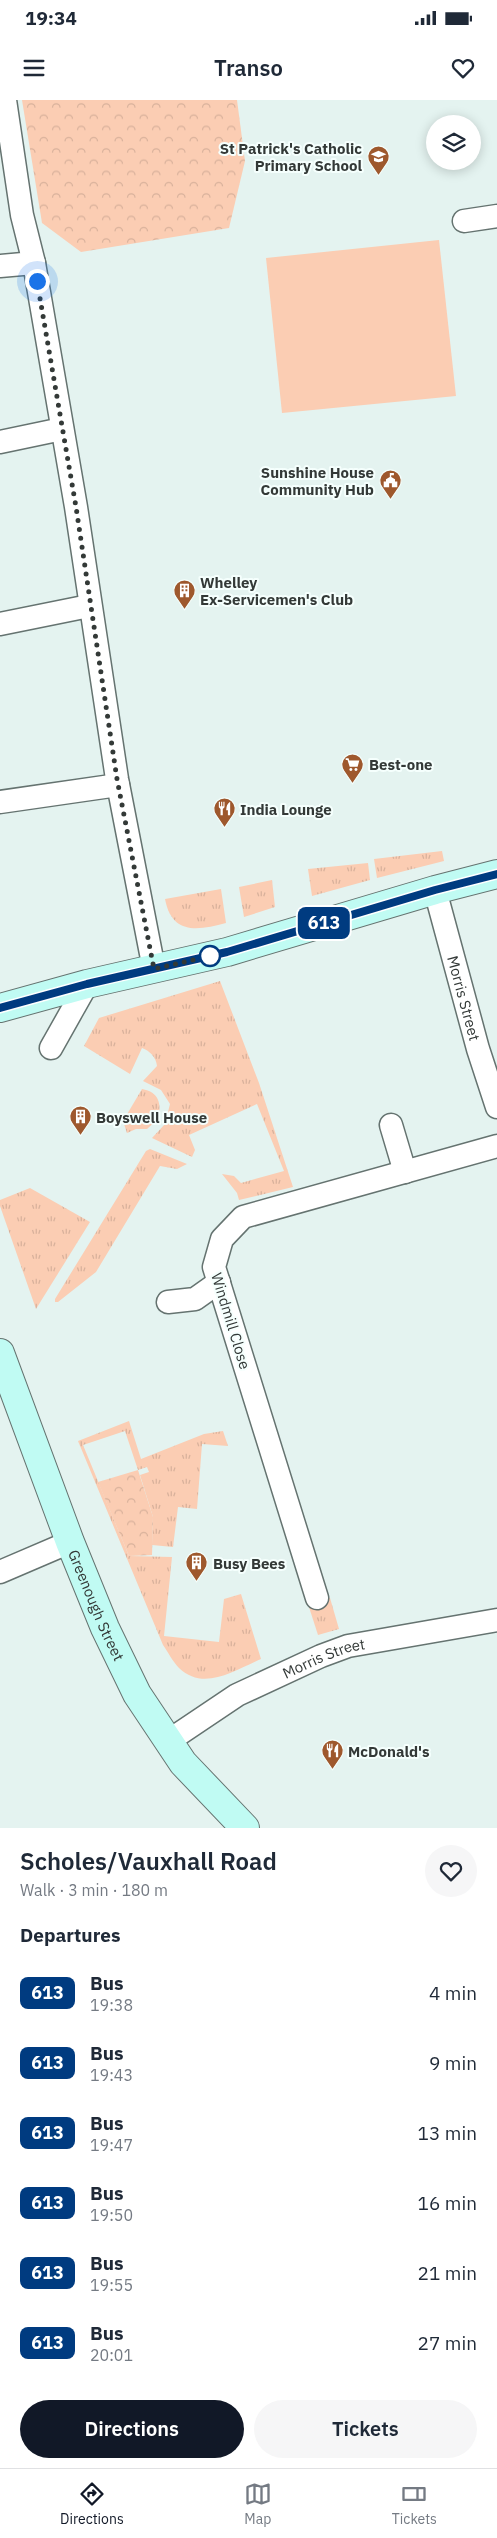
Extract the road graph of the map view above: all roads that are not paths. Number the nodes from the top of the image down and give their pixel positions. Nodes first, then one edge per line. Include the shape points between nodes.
1 (5, 100) edge
2 (497, 216) edge
3 (464, 220) dead end
4 (34, 263) junction
5 (0, 266) edge
6 (62, 429) junction
7 (0, 442) edge
8 (89, 606) junction
9 (0, 624) edge
10 (118, 784) junction
11 (0, 802) edge
12 (497, 874) edge
13 (435, 890) junction
14 (154, 969) junction
15 (87, 984) junction
16 (0, 1008) edge
17 (488, 1047) edge
18 (51, 1048) dead end
19 (497, 1107) edge
20 (391, 1125) dead end
21 (497, 1146) edge
22 (405, 1172) junction
23 (219, 1282) junction
24 (168, 1302) dead end
25 (0, 1353) edge
26 (70, 1542) junction
27 (0, 1572) edge
28 (317, 1598) dead end
29 (497, 1620) edge
30 (167, 1742) junction
31 (245, 1828) edge

1 - 4 street via 22,215
2 - 3 street
4 - 5 street
4 - 6 street
6 - 7 street
6 - 8 street
8 - 9 street
8 - 10 street
10 - 11 street
10 - 14 street
12 - 13 street
13 - 14 street via 227,952
13 - 17 street, Morris Street
14 - 15 street
15 - 16 street
15 - 18 street
17 - 19 street, Morris Street
20 - 22 street
21 - 22 street, Windmill Close
22 - 23 street, Windmill Close via 243,1217 222,1239 214,1267
23 - 24 street via 195,1299
23 - 28 street, Windmill Close
25 - 26 street, Greenough Street
26 - 27 street
26 - 30 street, Greenough Street via 105,1628 137,1694
29 - 30 street, Morris Street via 348,1646 237,1695
30 - 31 street, Greenough Street

